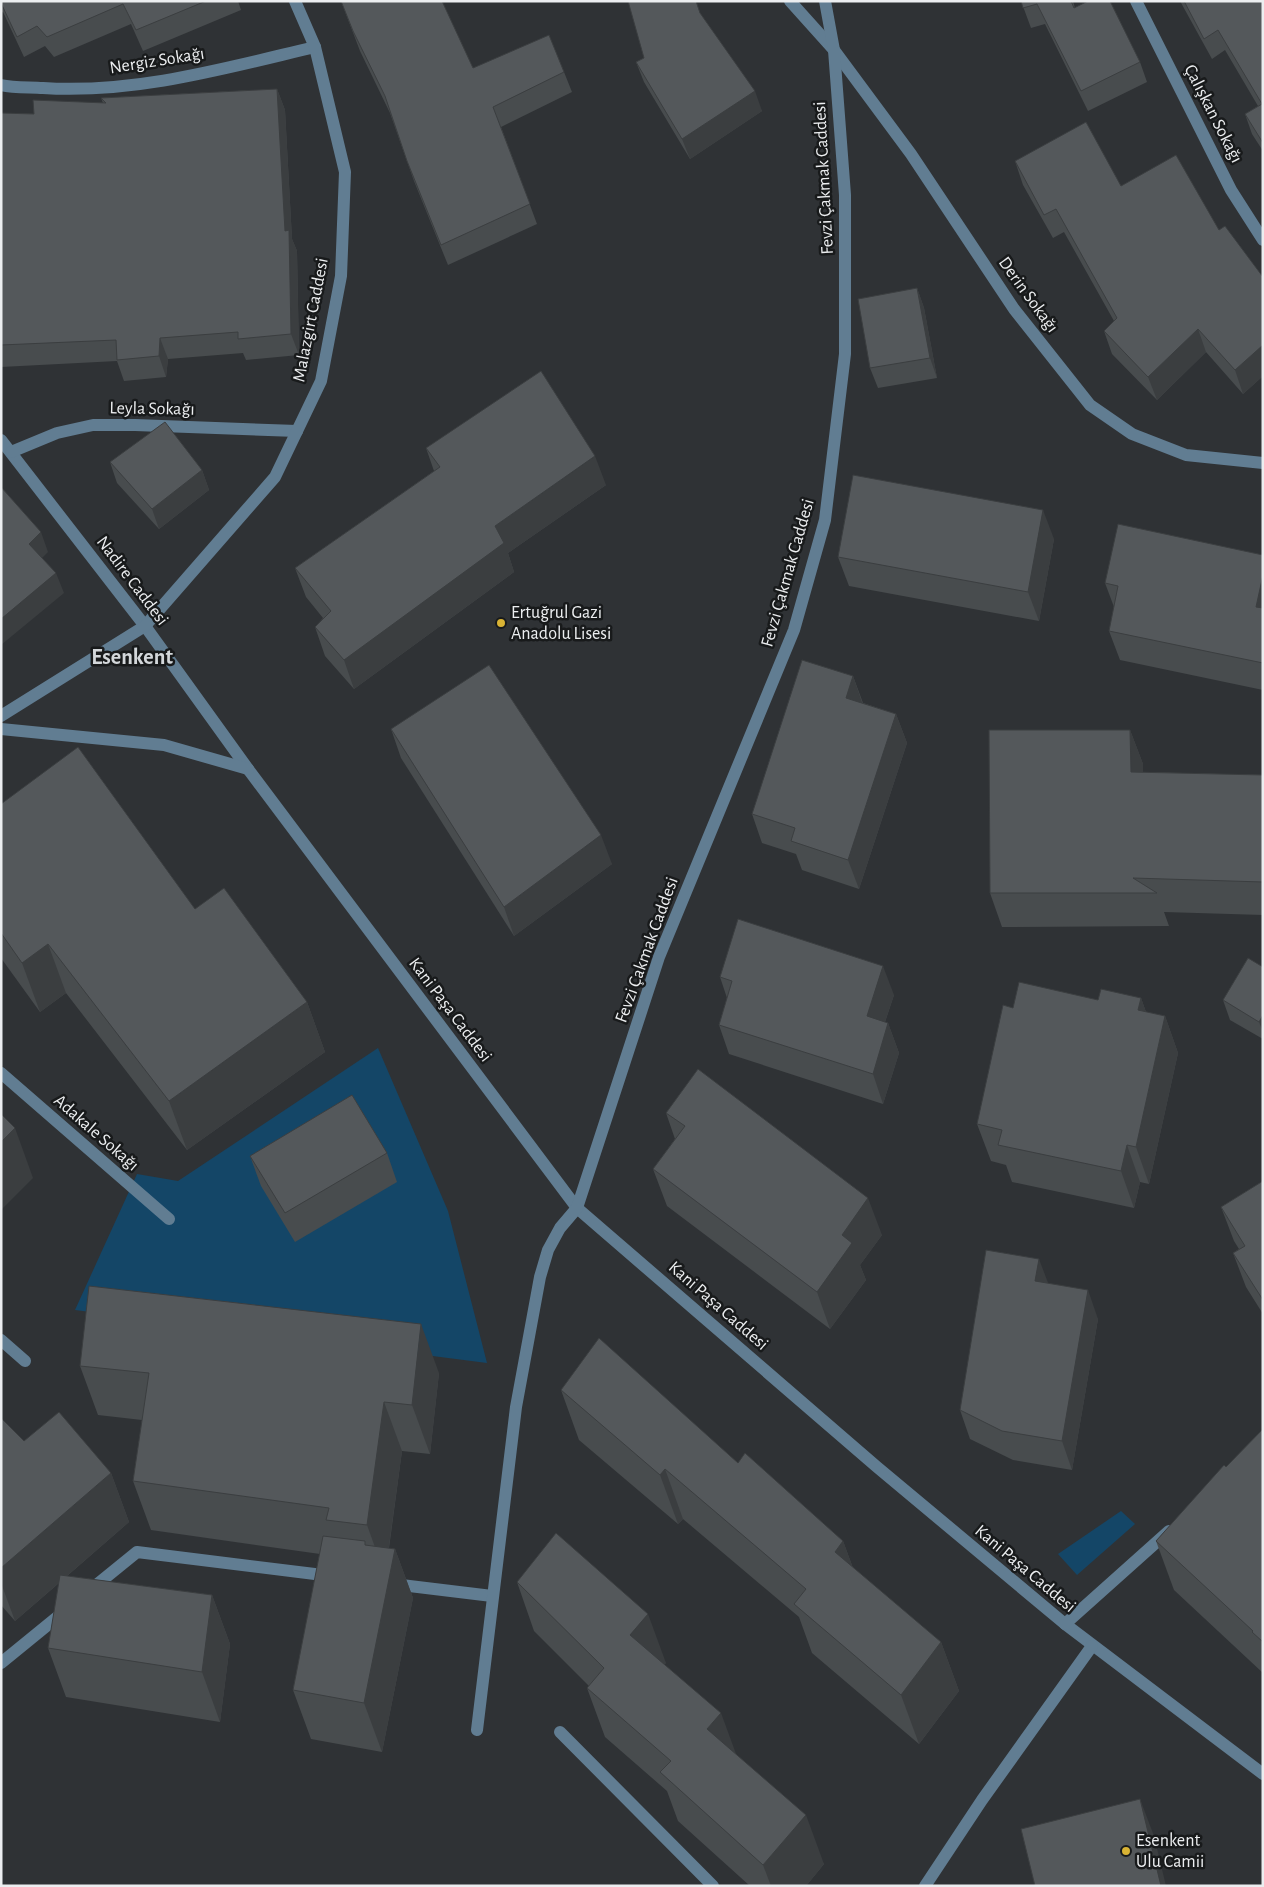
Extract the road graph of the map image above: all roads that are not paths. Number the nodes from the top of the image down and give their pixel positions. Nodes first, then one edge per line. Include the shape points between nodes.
1 (295, 1) edge
2 (790, 1) edge
3 (825, 1) edge
4 (1136, 1) edge
5 (315, 47) junction
6 (834, 50) junction
7 (1, 85) edge
8 (1263, 240) edge
9 (297, 431) junction
10 (1, 440) edge
11 (11, 452) junction
12 (1263, 463) edge
13 (145, 626) junction
14 (1, 716) edge
15 (1, 729) edge
16 (248, 769) junction
17 (1, 1074) edge
18 (577, 1208) junction
19 (169, 1219) dead end
20 (1, 1340) edge
21 (25, 1362) dead end
22 (1181, 1520) edge
23 (344, 1578) edge
24 (384, 1583) edge
25 (492, 1596) junction
26 (1065, 1624) junction
27 (1092, 1646) junction
28 (1, 1663) edge
29 (477, 1730) dead end
30 (560, 1732) dead end
31 (1263, 1774) edge
32 (714, 1886) edge
33 (926, 1886) edge

1 - 5 street, Malazgirt Caddesi
2 - 6 street, Derin Sokağı
3 - 6 street, Fevzi Çakmak Caddesi
4 - 8 street, Çalışkan Sokağı via 1231,190
5 - 7 street, Nergiz Sokağı via 129,86 64,90
5 - 9 street, Malazgirt Caddesi via 345,172 341,276 321,381
6 - 12 street, Derin Sokağı via 911,154 1014,310 1090,405 1132,434 1186,455
6 - 18 street, Fevzi Çakmak Caddesi via 845,195 845,354 825,520 794,630 659,957
9 - 11 street, Leyla Sokağı via 93,425 57,433
9 - 13 street, Malazgirt Caddesi via 275,477
10 - 11 street, Nadire Caddesi
11 - 13 street, Nadire Caddesi
13 - 14 street
13 - 16 street, Nadire Caddesi
15 - 16 street via 164,745
16 - 18 street, Kani Paşa Caddesi
17 - 19 street, Adakale Sokağı
18 - 25 street, Fevzi Çakmak Caddesi via 556,1235 540,1277 516,1407
18 - 26 street, Kani Paşa Caddesi
20 - 21 street
22 - 26 street
23 - 28 street via 137,1552
24 - 25 street
25 - 29 street, Fevzi Çakmak Caddesi
26 - 27 street, Kani Paşa Caddesi
27 - 31 street, Kani Paşa Caddesi
27 - 33 street via 982,1800
30 - 32 street

